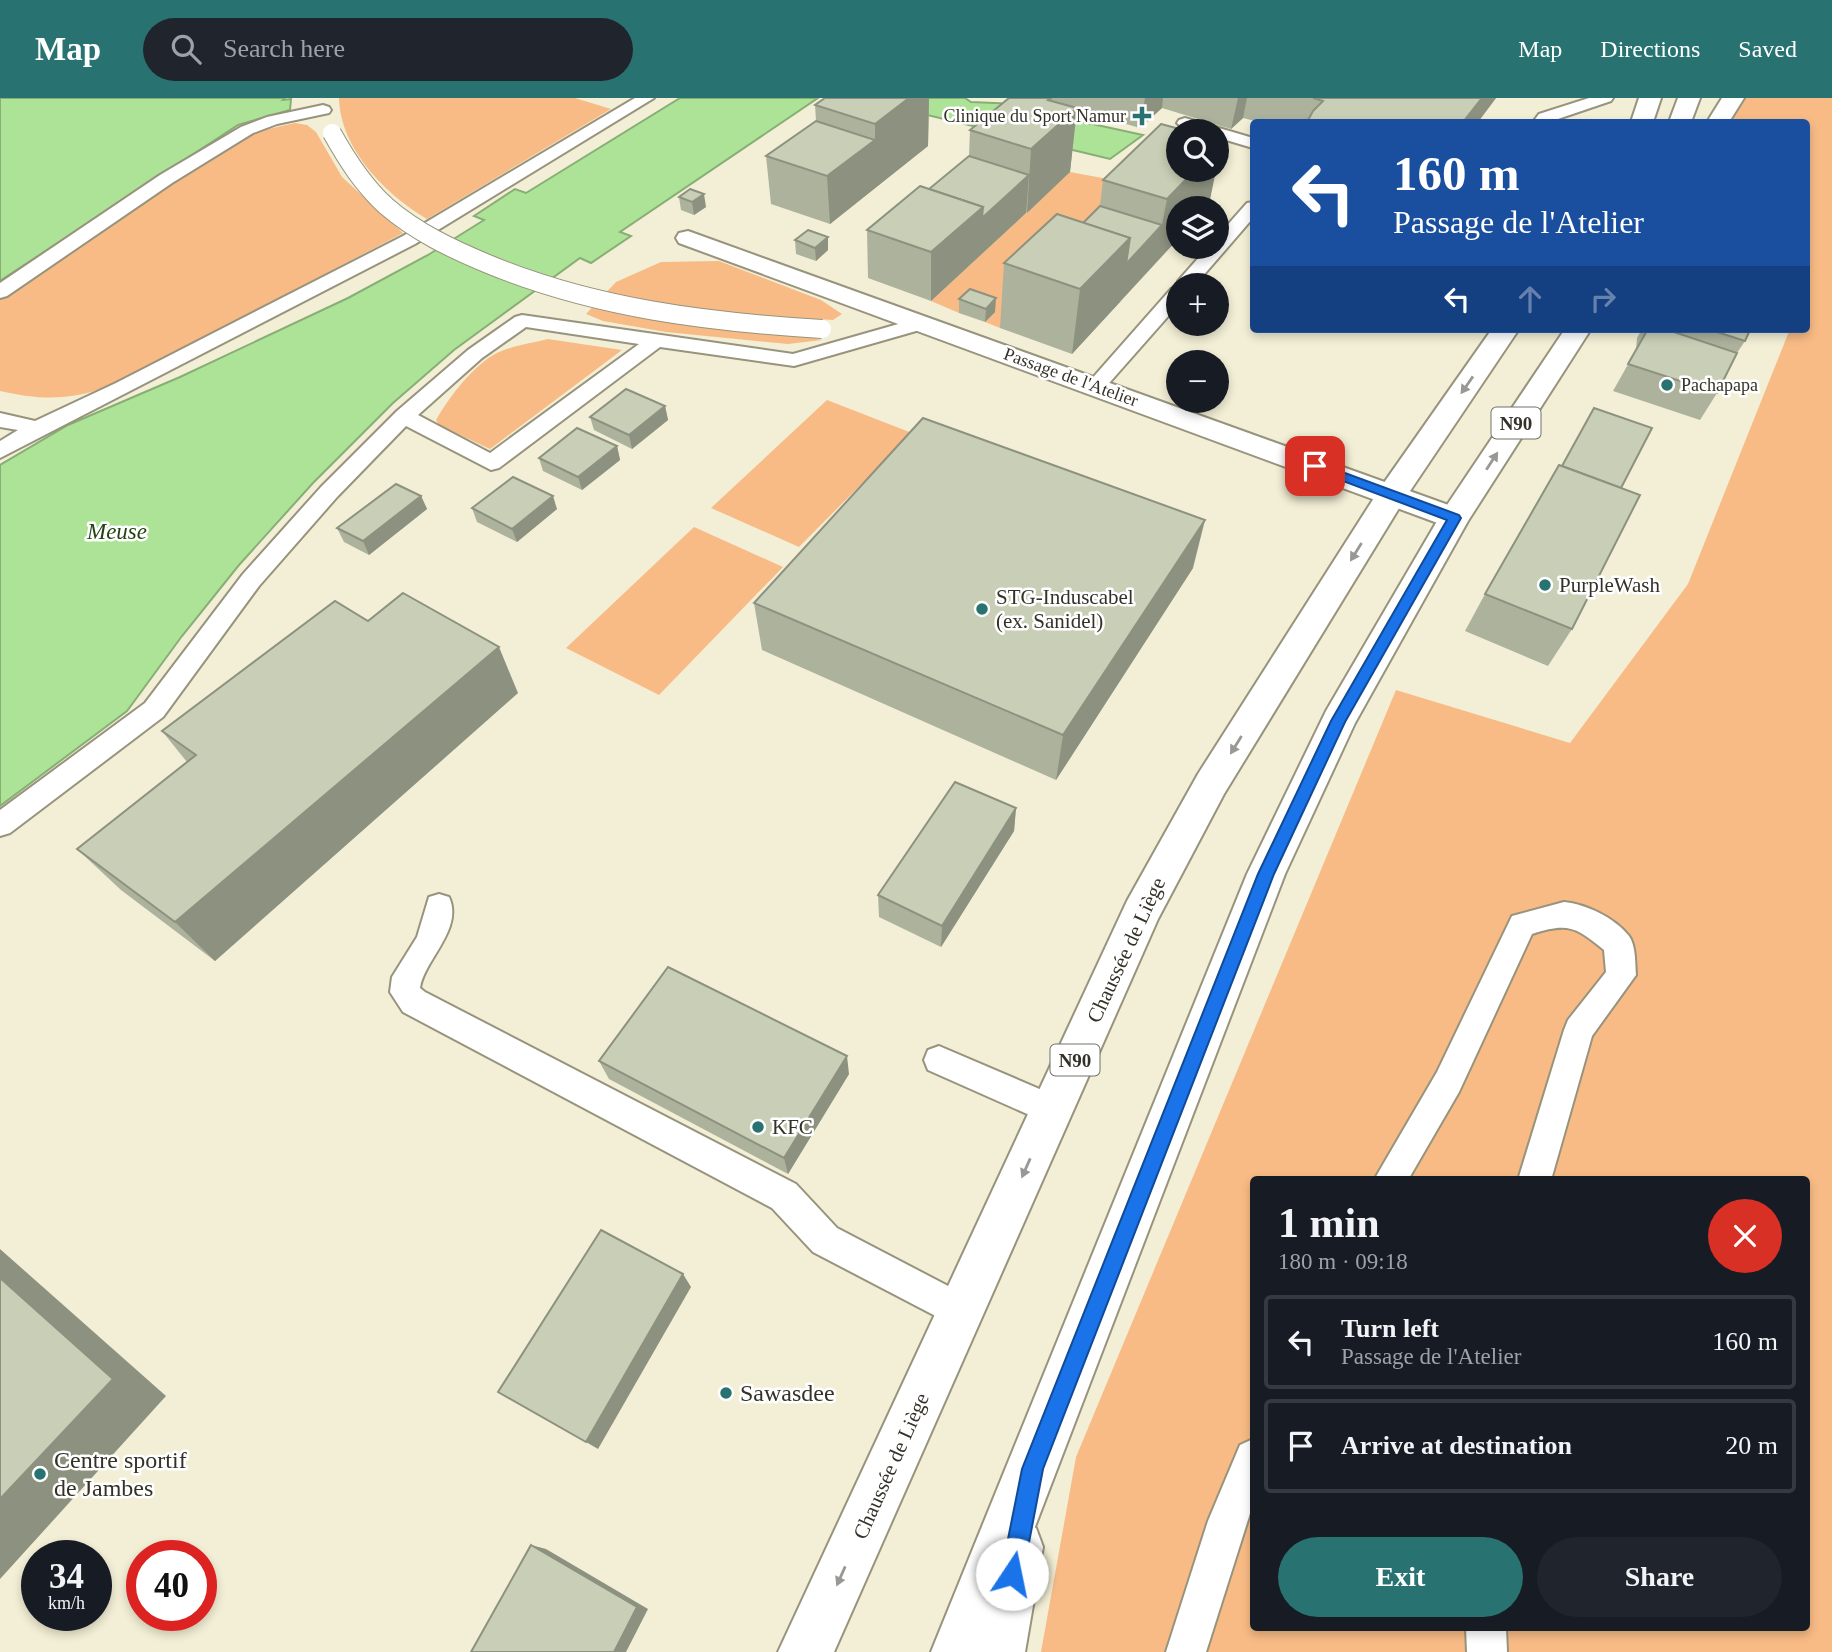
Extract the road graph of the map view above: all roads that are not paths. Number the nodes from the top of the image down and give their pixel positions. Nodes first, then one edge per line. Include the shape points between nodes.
1 (646, 98) edge
2 (1605, 98) edge
3 (1650, 98) edge
4 (1689, 98) edge
5 (1733, 98) edge
6 (324, 104) edge
7 (1543, 119) edge
8 (1643, 119) edge
9 (1682, 119) edge
10 (1720, 119) edge
11 (1229, 136) edge
12 (1250, 142) edge
13 (1250, 210) edge
14 (688, 238) dead end
15 (1195, 273) edge
16 (0, 292) edge
17 (1166, 307) edge
18 (923, 323) junction
19 (1503, 333) edge
20 (1575, 333) edge
21 (654, 341) junction
22 (1096, 386) junction
23 (404, 416) junction
24 (0, 420) edge
25 (37, 428) junction
26 (0, 451) edge
27 (1392, 494) junction
28 (1454, 518) junction
29 (0, 825) edge
30 (439, 906) dead end
31 (939, 1060) dead end
32 (1052, 1110) junction
33 (1392, 1176) edge
34 (1535, 1176) edge
35 (961, 1311) junction
36 (1250, 1465) edge
37 (1032, 1469) junction
38 (1486, 1631) edge
39 (806, 1652) edge
40 (959, 1652) edge
41 (998, 1652) edge
42 (1186, 1652) edge
43 (1487, 1652) edge

1 - 25 lane via 409,240
2 - 7 lane
3 - 8 main road
4 - 9 main road
5 - 10 main road
6 - 16 lane via 247,130
6 - 18 lane, bridge via 332,133 375,195 449,247 534,284 638,311 750,326 822,329
11 - 12 lane
13 - 15 lane
14 - 18 main road, Passage de l'Atelier
17 - 22 lane
18 - 21 lane via 794,360
18 - 22 main road, Passage de l'Atelier
19 -> 27 main road, Chaussée de Liège / N90
28 -> 20 main road, N90
21 - 23 lane via 522,321 475,354
21 - 23 lane via 491,463
22 - 27 main road, Passage de l'Atelier
23 - 29 lane via 251,580 154,710
24 - 25 lane
25 - 26 lane
27 - 28 main road, Passage de l'Atelier
27 -> 32 main road, Chaussée de Liège / N90 via 1211,784 1141,913
28 - 37 main road, N90 via 1338,721 1266,874
30 - 35 lane via 430,941 407,977 405,992 414,1002 784,1196 825,1240
31 - 32 lane
32 -> 35 main road, Chaussée de Liège / N90
33 - 34 lane via 1448,1082 1522,925 1558,913 1586,918 1618,944 1621,975 1579,1030
35 -> 39 main road, Chaussée de Liège / N90
36 - 42 lane via 1227,1521
37 - 40 main road, N90
37 - 41 main road
38 - 43 lane

